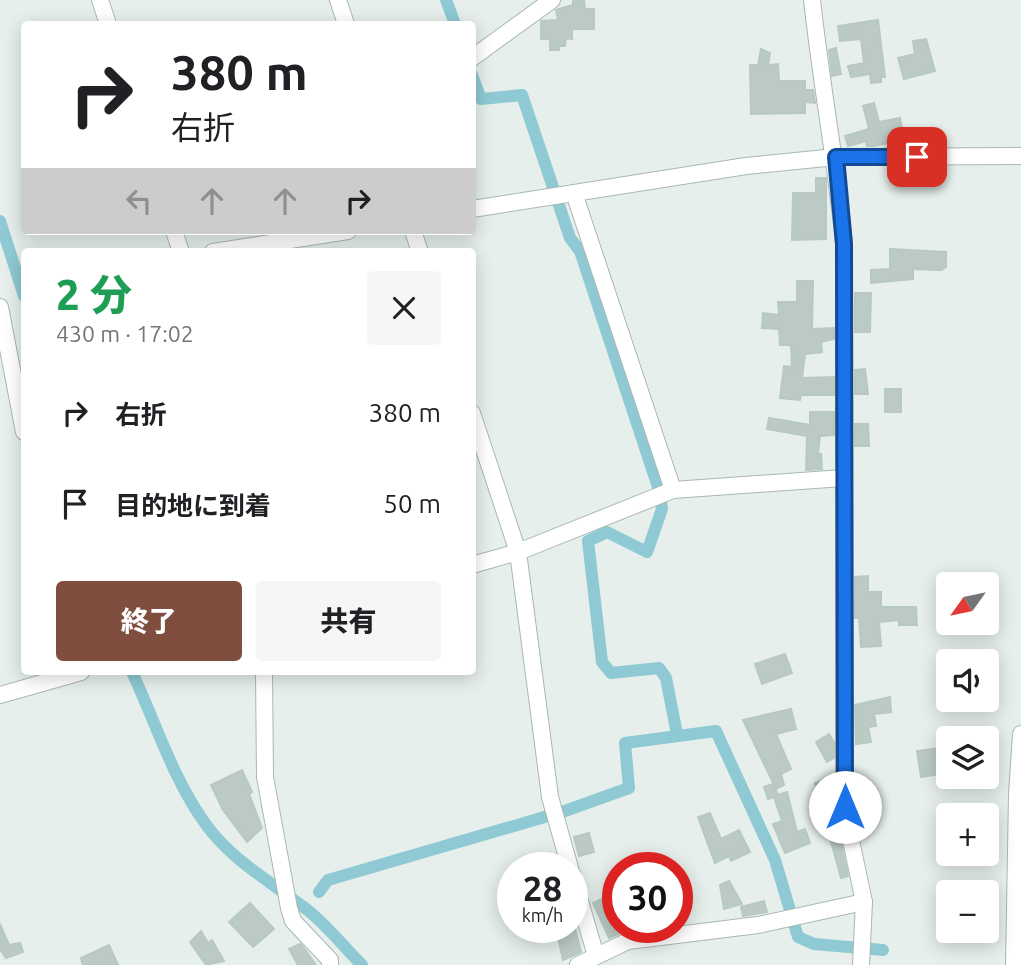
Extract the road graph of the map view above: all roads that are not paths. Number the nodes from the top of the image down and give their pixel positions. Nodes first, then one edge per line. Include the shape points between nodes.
1 (100, 0) edge
2 (338, 0) edge
3 (552, 0) edge
4 (812, 0) edge
5 (107, 21) edge
6 (345, 21) edge
7 (478, 54) edge
8 (1021, 156) edge
9 (836, 157) junction
10 (570, 193) junction
11 (476, 208) edge
12 (328, 235) edge
13 (261, 248) edge
14 (0, 306) edge
15 (21, 416) edge
16 (476, 425) edge
17 (844, 478) junction
18 (674, 490) junction
19 (518, 552) junction
20 (476, 564) edge
21 (70, 675) edge
22 (264, 675) edge
23 (0, 695) edge
24 (1021, 734) edge
25 (565, 852) edge
26 (864, 902) junction
27 (588, 929) edge
28 (596, 956) junction
29 (330, 965) edge
30 (578, 965) edge
31 (861, 965) edge
32 (1014, 965) edge

1 - 5 street
2 - 6 street
3 - 7 street
4 - 9 street
8 - 9 street
9 - 10 street
9 - 17 street via 844,244
10 - 11 street
10 - 18 street
12 - 13 street
14 - 15 street
16 - 19 street
17 - 18 street
17 - 26 street via 845,807
18 - 19 street
19 - 20 street
19 - 25 street via 550,797
21 - 23 street
22 - 29 street via 265,777 289,908 293,921
24 - 32 street
26 - 28 street via 758,925 628,942
26 - 31 street
27 - 28 street
28 - 30 street

